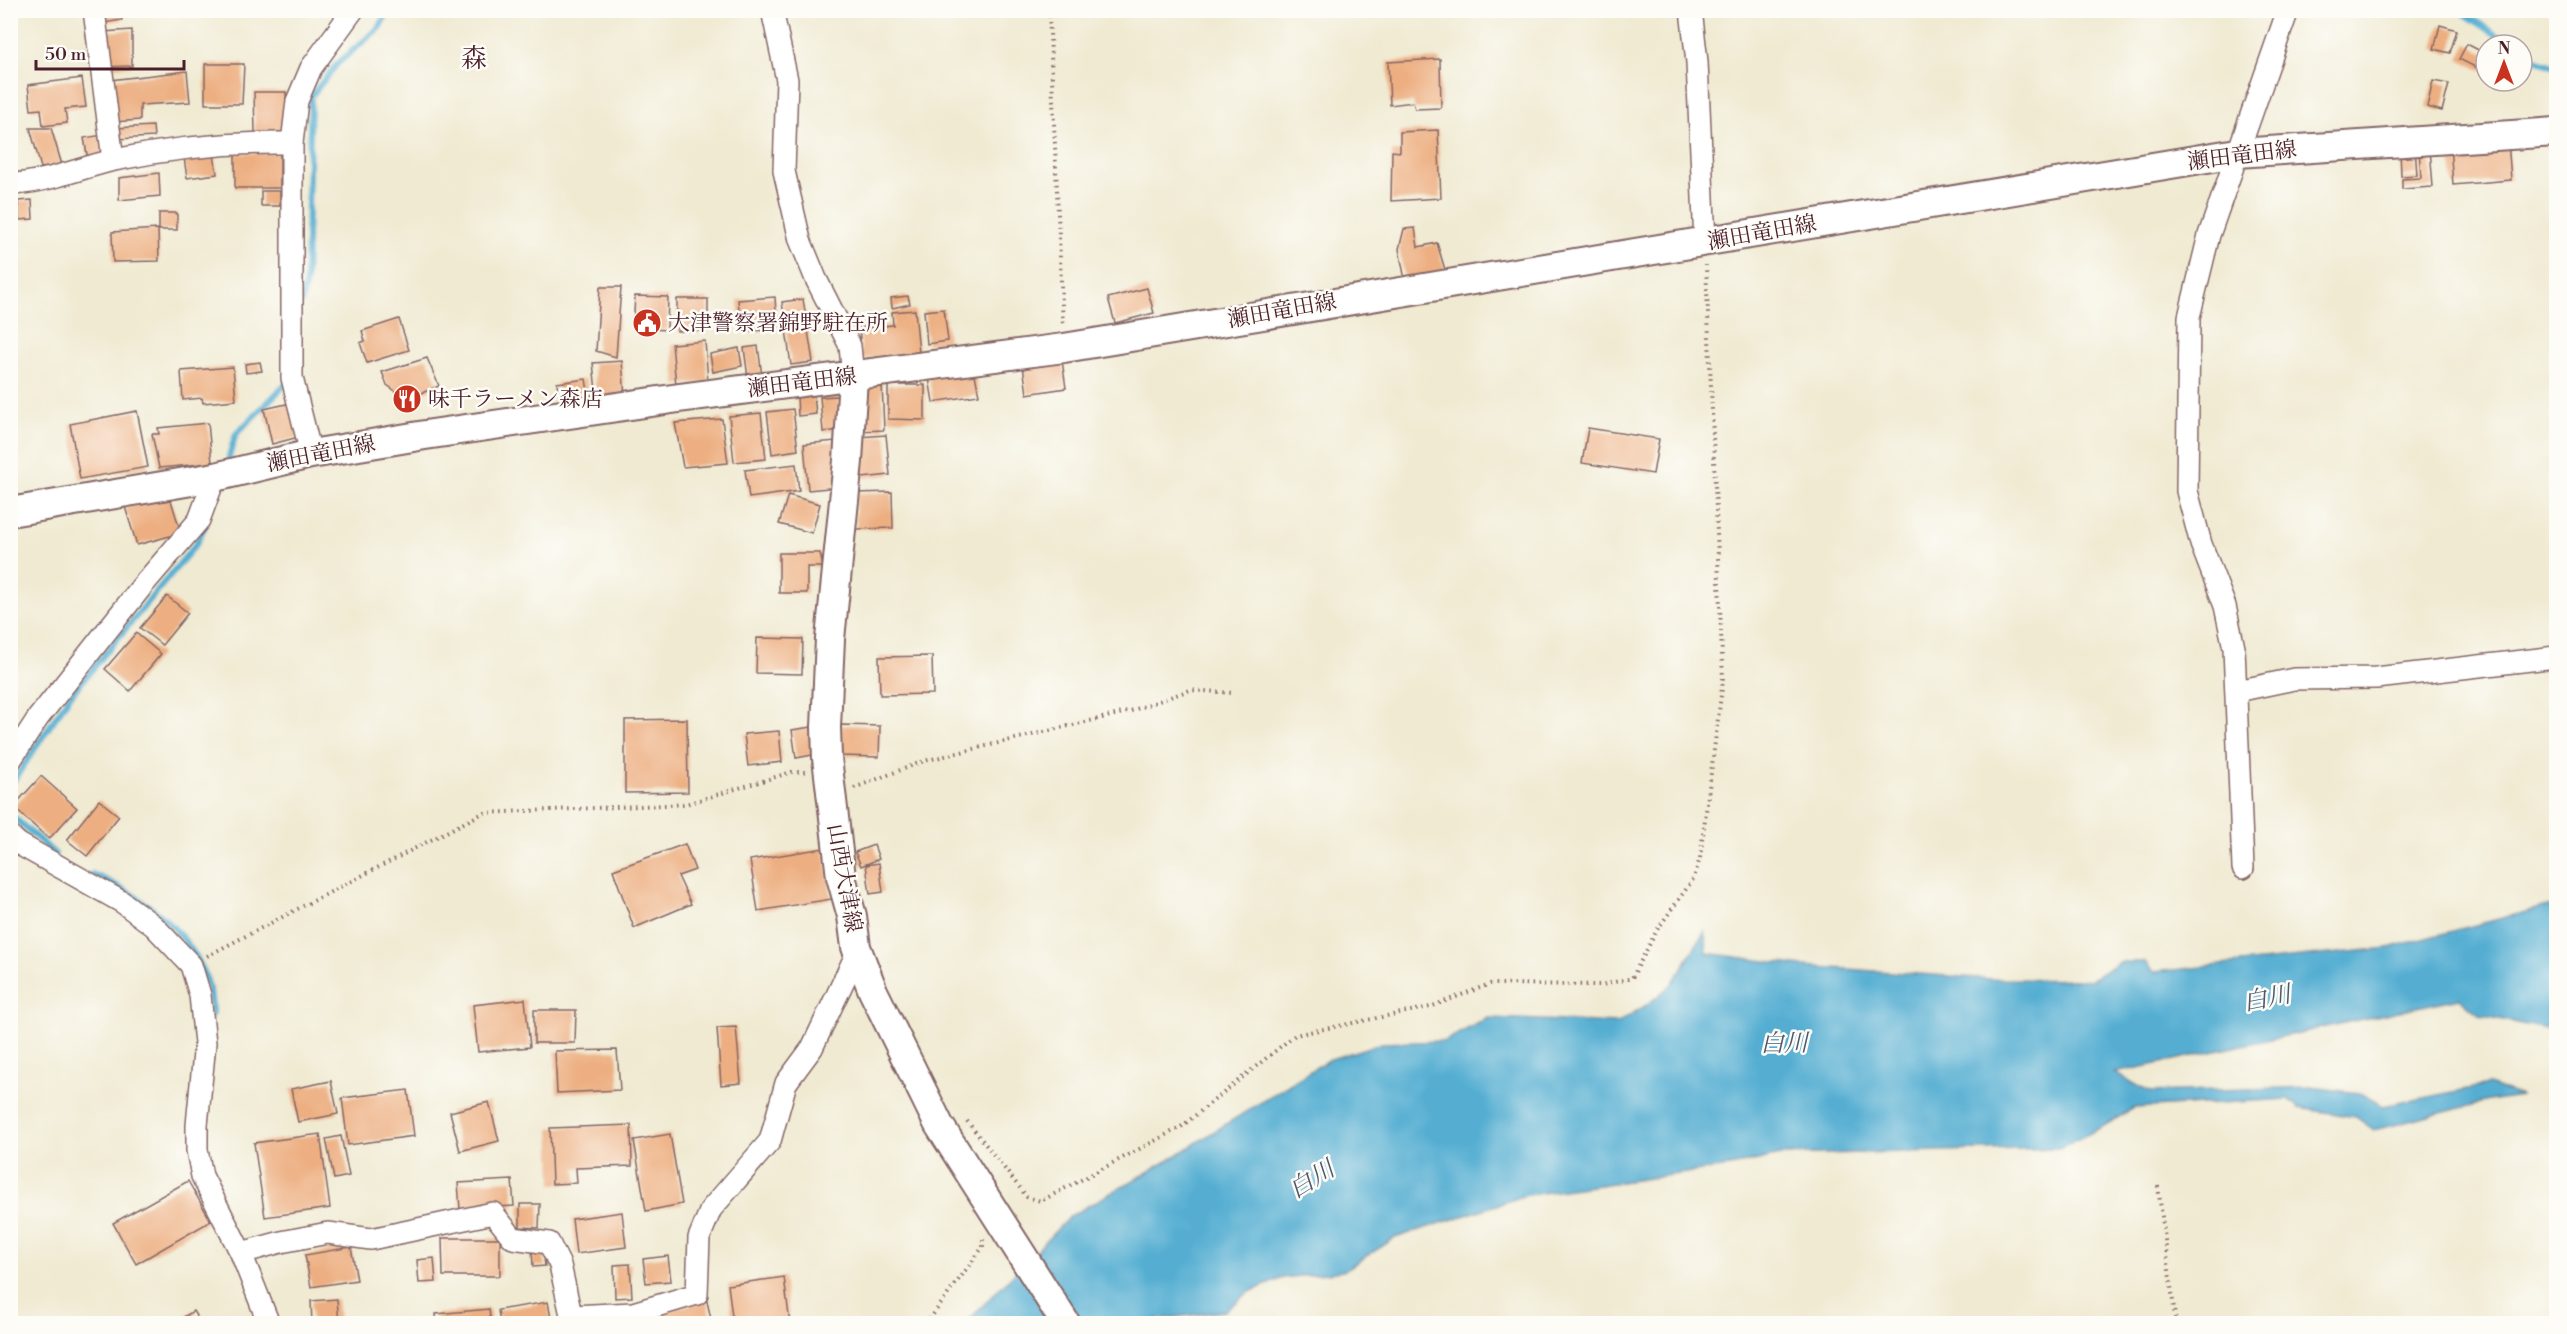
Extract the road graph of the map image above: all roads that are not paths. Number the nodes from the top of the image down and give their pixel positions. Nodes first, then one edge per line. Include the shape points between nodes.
1 (94, 10) edge
2 (353, 10) edge
3 (772, 10) edge
4 (1691, 10) edge
5 (2288, 10) edge
6 (2556, 132) edge
7 (292, 143) junction
8 (2237, 153) junction
9 (113, 160) junction
10 (10, 184) edge
11 (1705, 243) junction
12 (853, 377) junction
13 (311, 454) junction
14 (215, 477) junction
15 (10, 512) edge
16 (2556, 657) edge
17 (2237, 691) junction
18 (10, 761) edge
19 (10, 836) edge
20 (2243, 868) dead end
21 (856, 947) junction
22 (241, 1253) junction
23 (573, 1320) edge
24 (269, 1323) edge
25 (1066, 1323) edge

1 - 9 street
2 - 7 street via 311,68 297,101
3 - 12 street via 787,80 784,171 800,240 850,346
4 - 11 street
5 - 8 street
6 - 8 main road, 瀬田竜田線
7 - 9 street via 253,142
7 - 13 street via 292,378
8 - 11 main road, 瀬田竜田線
8 - 17 street via 2209,236 2189,316 2186,394 2187,491 2201,544 2225,606 2234,648
9 - 10 street via 29,184
11 - 12 main road, 瀬田竜田線 via 1064,348
12 - 13 main road, 瀬田竜田線 via 551,415
12 - 21 main road, 山西大津線 via 826,726 841,877
13 - 14 main road, 瀬田竜田線
14 - 15 main road, 瀬田竜田線
14 - 18 street via 199,520 143,585
16 - 17 street via 2376,678 2294,679
17 - 20 street
19 - 22 street via 122,902 154,926 191,965 200,995 205,1043 197,1150 202,1176
21 - 23 street via 855,957 812,1048 786,1083 770,1141 711,1209 699,1238 697,1294 633,1313
21 - 25 main road, 山西大津線 via 873,991 994,1230
22 - 23 street via 328,1233 371,1239 493,1213 513,1238 549,1244 560,1264
22 - 24 street

